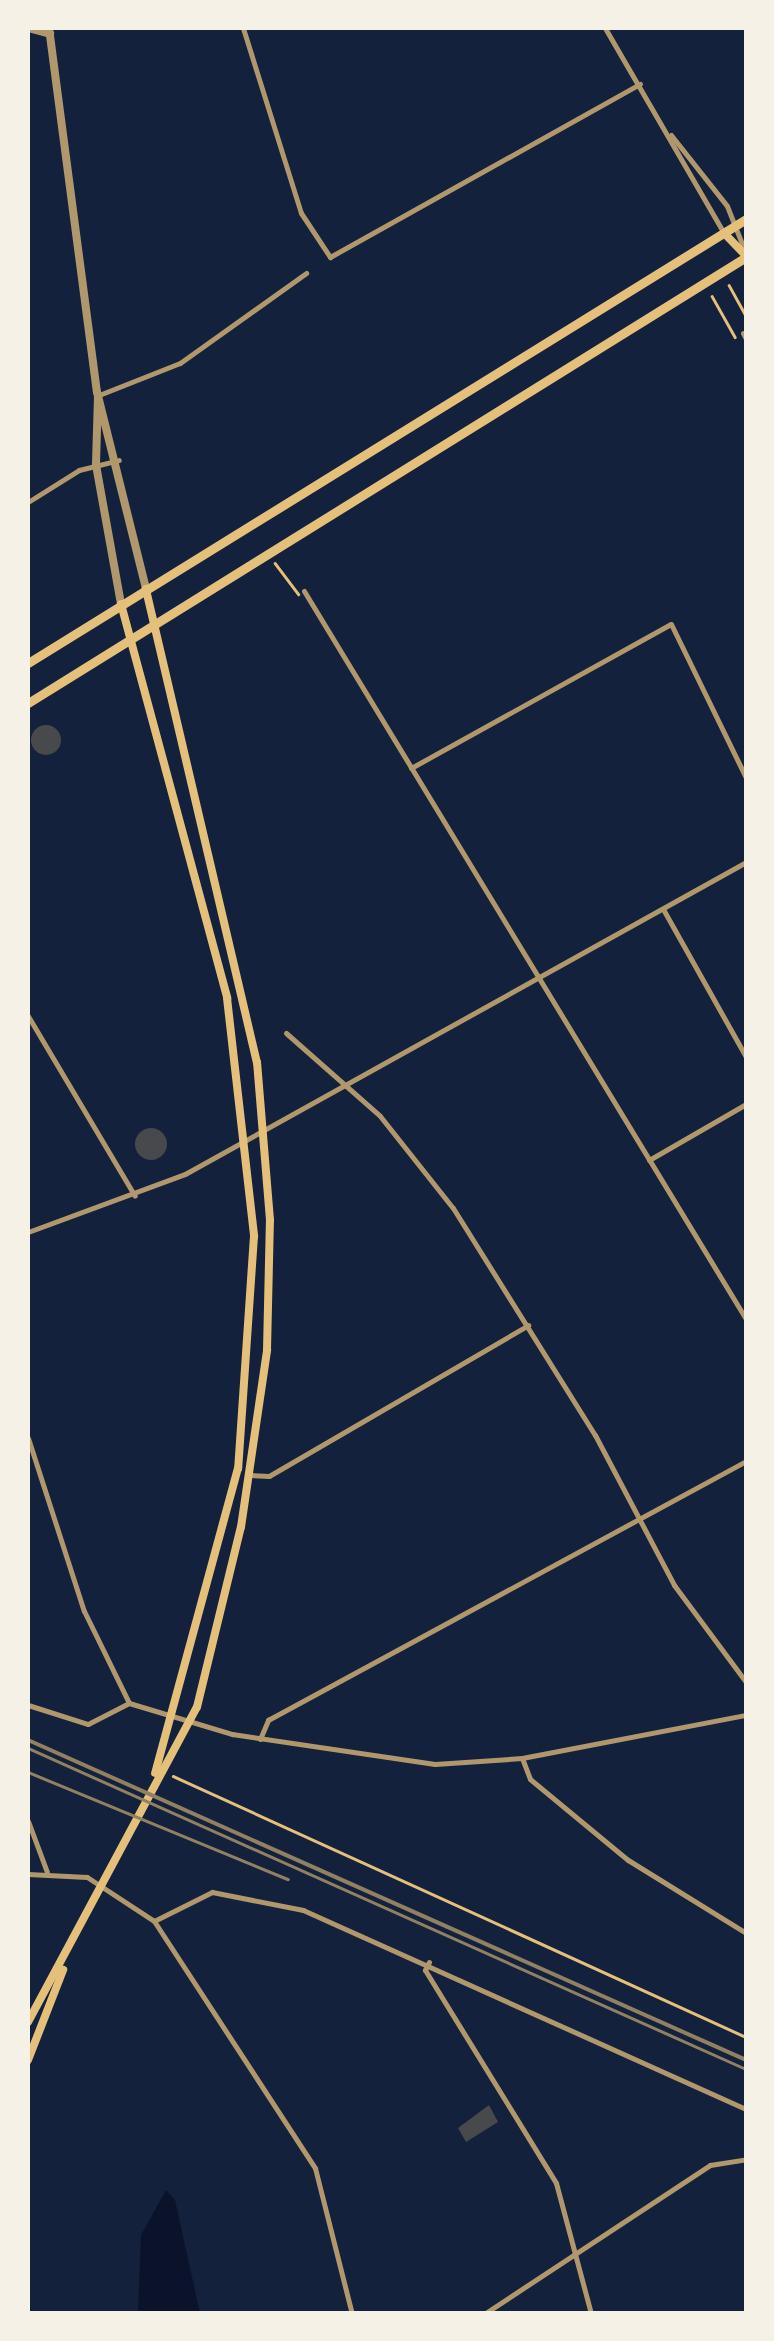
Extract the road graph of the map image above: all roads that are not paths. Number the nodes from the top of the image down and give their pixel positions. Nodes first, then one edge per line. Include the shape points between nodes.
1 (28, 28) edge
2 (243, 28) edge
3 (605, 28) edge
4 (49, 31) edge
5 (640, 84) junction
6 (665, 129) junction
7 (742, 222) edge
8 (724, 234) junction
9 (746, 256) edge
10 (306, 273) dead end
11 (98, 396) junction
12 (119, 460) junction
13 (96, 465) junction
14 (28, 502) edge
15 (146, 589) junction
16 (304, 590) road end
17 (121, 604) junction
18 (153, 626) junction
19 (130, 640) junction
20 (28, 664) edge
21 (28, 702) edge
22 (411, 768) junction
23 (746, 778) edge
24 (746, 862) edge
25 (664, 909) junction
26 (539, 978) junction
27 (28, 1016) edge
28 (286, 1033) dead end
29 (746, 1057) edge
30 (348, 1083) junction
31 (746, 1104) edge
32 (265, 1130) junction
33 (248, 1140) junction
34 (650, 1160) junction
35 (136, 1196) junction
36 (28, 1232) edge
37 (746, 1319) edge
38 (528, 1325) junction
39 (28, 1438) edge
40 (746, 1460) edge
41 (250, 1475) junction
42 (640, 1523) junction
43 (746, 1682) edge
44 (130, 1702) junction
45 (28, 1705) edge
46 (170, 1716) junction
47 (746, 1716) edge
48 (190, 1722) junction
49 (260, 1740) junction
50 (522, 1758) junction
51 (154, 1778) junction
52 (28, 1821) edge
53 (47, 1872) junction
54 (28, 1874) edge
55 (104, 1883) junction
56 (154, 1921) junction
57 (746, 1932) edge
58 (429, 1962) junction
59 (63, 1970) junction
60 (28, 2022) edge
61 (28, 2060) edge
62 (746, 2109) edge
63 (746, 2159) edge
64 (578, 2252) junction
65 (352, 2314) edge
66 (484, 2314) edge
67 (591, 2314) edge

1 - 4 street
2 - 5 street via 277,148 326,256
3 - 5 street
4 - 11 street
5 - 6 street
6 - 7 street
6 - 8 street
7 - 8 main road
7 - 9 street
8 - 9 main road
8 - 15 main road
9 - 18 main road
10 - 11 street via 180,363
11 - 12 street
11 - 13 street
12 - 13 street
12 - 15 street
13 - 14 street
13 - 17 street
15 - 17 main road
15 - 18 main road
16 - 22 street
17 - 19 main road
17 - 20 main road
18 - 19 main road
18 - 32 main road via 247,1010
19 - 21 main road
19 - 33 main road via 215,943
22 - 23 street via 672,624
22 - 26 street
24 - 25 street
25 - 26 street
25 - 29 street
26 - 30 street
26 - 34 street
27 - 35 street
28 - 30 street
30 - 32 street
30 - 38 street via 428,1174
31 - 34 street
32 - 33 street
32 - 41 main road via 269,1311
33 - 35 street
33 - 46 main road via 254,1272 243,1432 216,1566
34 - 37 street
35 - 36 street
38 - 41 street via 269,1476
38 - 42 street
39 - 44 street via 84,1611
40 - 42 street
41 - 48 main road
42 - 43 street
42 - 49 street via 268,1720
44 - 45 street via 88,1724
44 - 46 street
46 - 48 street
46 - 51 main road
47 - 50 street
48 - 49 street
48 - 51 main road
49 - 50 street via 420,1763
50 - 57 street via 530,1779 628,1860
51 - 55 main road
52 - 53 street
53 - 54 street
53 - 55 street
55 - 56 street
55 - 59 main road
56 - 58 street via 201,1894 242,1892
56 - 65 street via 315,2168
58 - 62 street
58 - 64 street via 425,1970 545,2159
59 - 60 main road
59 - 61 main road
63 - 64 street via 710,2165
64 - 66 street
64 - 67 street

